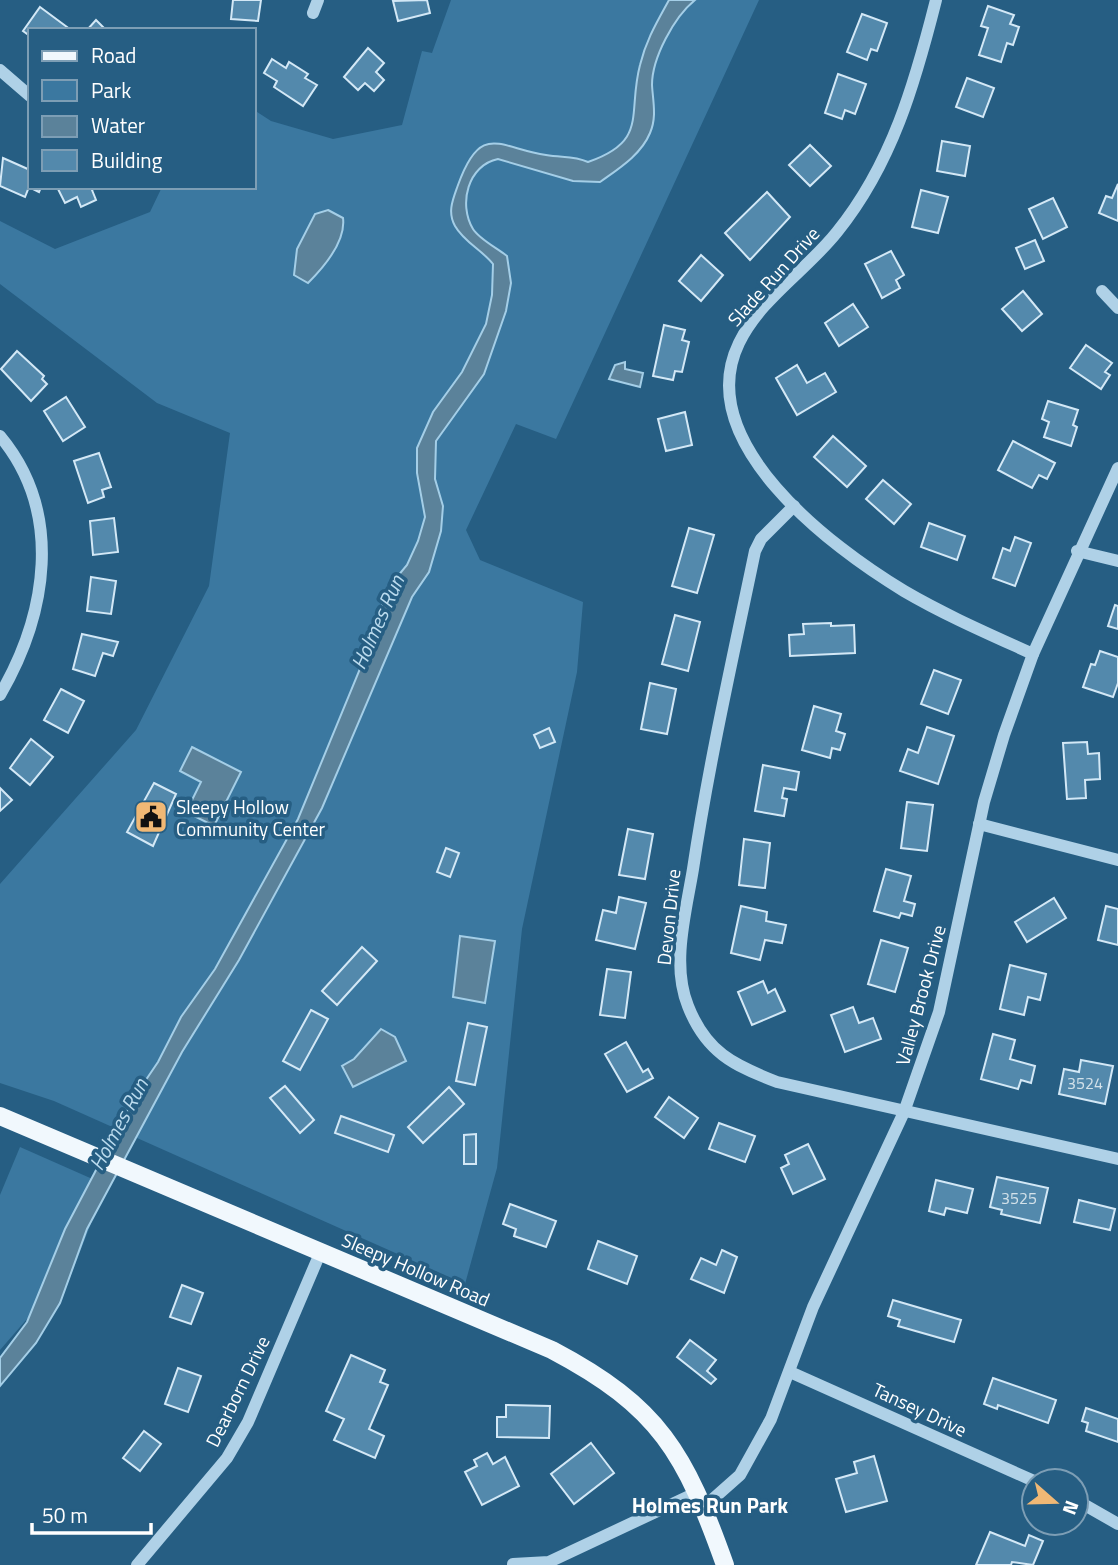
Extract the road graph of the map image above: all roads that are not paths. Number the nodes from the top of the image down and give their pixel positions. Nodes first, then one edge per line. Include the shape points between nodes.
1 (318, 0) edge
2 (936, 0) edge
3 (313, 13) dead end
4 (0, 70) edge
5 (28, 94) edge
6 (1102, 291) dead end
7 (1118, 308) edge
8 (0, 436) edge
9 (1118, 468) edge
10 (794, 506) junction
11 (1077, 551) junction
12 (1118, 561) edge
13 (1032, 654) junction
14 (0, 695) edge
15 (979, 824) junction
16 (1118, 860) edge
17 (904, 1112) junction
18 (0, 1116) edge
19 (1118, 1159) edge
20 (321, 1251) junction
21 (790, 1372) junction
22 (1020, 1475) edge
23 (701, 1499) junction
24 (1090, 1508) edge
25 (1118, 1524) edge
26 (513, 1564) edge
27 (137, 1565) edge
28 (725, 1565) edge

1 - 3 street
2 - 10 street, Slade Run Drive via 899,129 881,164 838,232 751,323 730,364 728,398 733,417 758,463
4 - 5 street
6 - 7 street
8 - 14 street via 30,486 41,524 44,565 33,623
9 - 11 street, Valley Brook Drive
10 - 13 street, Slade Run Drive via 881,577
10 - 17 street, Devon Drive via 761,538 755,551 703,801 681,954 683,989 709,1042 736,1066 777,1082
11 - 12 street
11 - 13 street, Valley Brook Drive
13 - 15 street, Valley Brook Drive
15 - 16 street
15 - 17 street, Valley Brook Drive via 939,1012
17 - 19 street, Devon Drive
17 - 21 street, Valley Brook Drive via 813,1307
18 - 20 main road, Sleepy Hollow Road
20 - 23 main road, Sleepy Hollow Road via 593,1372 620,1390 657,1427
20 - 27 street, Dearborn Drive via 248,1422 227,1458
21 - 22 street, Tansey Drive
21 - 23 street, Valley Brook Drive via 740,1475
23 - 26 street, Valley Brook Drive via 550,1562
23 - 28 main road, Sleepy Hollow Road
24 - 25 street

